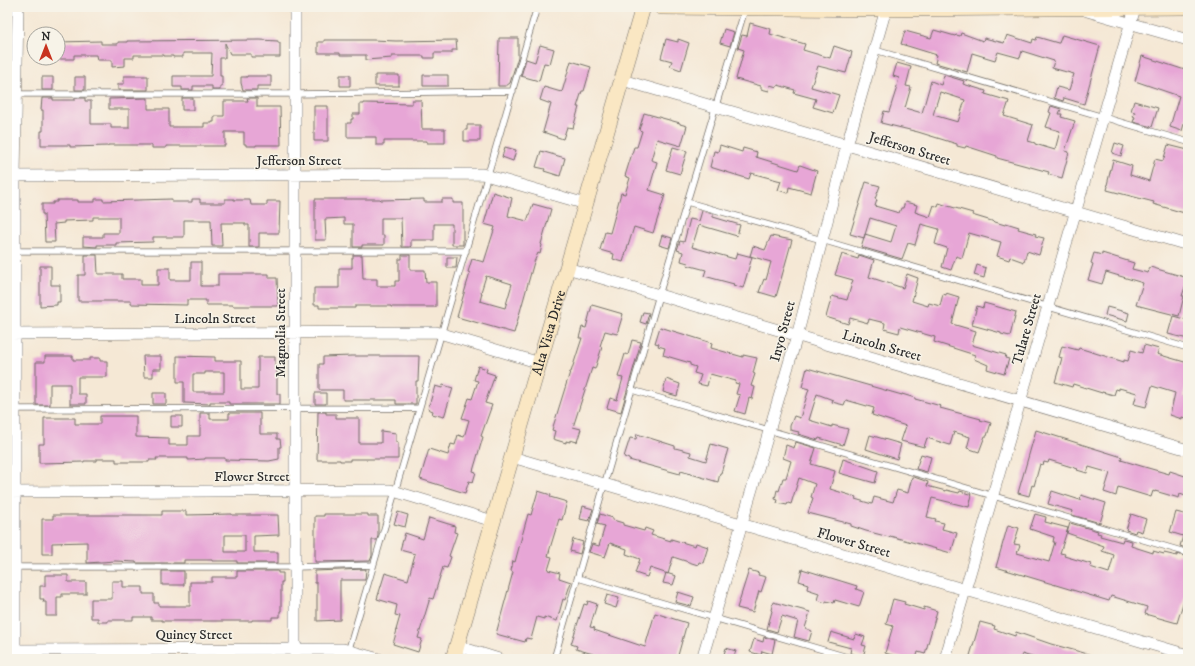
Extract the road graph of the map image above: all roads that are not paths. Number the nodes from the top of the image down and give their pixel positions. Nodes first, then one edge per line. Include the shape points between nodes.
1 (18, 7) edge
2 (295, 7) edge
3 (537, 7) edge
4 (643, 7) edge
5 (661, 7) edge
6 (998, 7) edge
7 (1188, 7) edge
8 (746, 8) edge
9 (1077, 8) junction
10 (1135, 8) edge
11 (886, 9) junction
12 (1130, 24) junction
13 (1188, 40) edge
14 (874, 50) junction
15 (622, 80) junction
16 (513, 90) junction
17 (12, 94) edge
18 (295, 94) junction
19 (716, 107) junction
20 (1103, 117) junction
21 (1188, 142) edge
22 (847, 144) junction
23 (295, 175) junction
24 (11, 176) edge
25 (488, 176) junction
26 (687, 202) junction
27 (586, 204) junction
28 (1075, 212) junction
29 (822, 240) junction
30 (1188, 245) edge
31 (11, 251) edge
32 (295, 251) junction
33 (466, 251) junction
34 (567, 268) junction
35 (659, 295) junction
36 (1048, 306) junction
37 (295, 333) junction
38 (11, 334) edge
39 (441, 334) junction
40 (797, 336) junction
41 (1188, 348) edge
42 (540, 363) junction
43 (632, 390) junction
44 (1020, 401) junction
45 (419, 408) junction
46 (11, 409) edge
47 (295, 409) junction
48 (769, 430) junction
49 (1188, 450) edge
50 (512, 457) junction
51 (605, 484) junction
52 (295, 491) junction
53 (11, 492) edge
54 (395, 492) junction
55 (992, 496) junction
56 (493, 521) junction
57 (742, 524) junction
58 (1188, 553) edge
59 (373, 565) junction
60 (11, 567) edge
61 (295, 567) junction
62 (578, 578) junction
63 (965, 590) junction
64 (714, 618) junction
65 (13, 653) edge
66 (455, 653) edge
67 (295, 654) edge
68 (347, 654) edge
69 (1188, 655) edge
70 (379, 659) edge
71 (499, 659) edge
72 (554, 659) edge
73 (702, 659) edge
74 (854, 659) edge
75 (945, 659) edge

1 - 17 street
2 - 18 street, Magnolia Street
3 - 16 lane
4 - 15 street, Alta Vista Drive
5 - 8 street
6 - 9 street
6 - 11 street
7 - 10 street
8 - 11 street
8 - 19 lane
9 - 10 street
9 - 12 street
10 - 12 street, Tulare Street
11 - 14 street, Inyo Street
12 - 13 street
12 - 20 street, Tulare Street
14 - 20 lane
14 - 22 street, Inyo Street
15 - 19 street, Jefferson Street
15 - 27 street, Alta Vista Drive
16 - 18 lane
16 - 25 lane
17 - 18 lane
17 - 24 street
18 - 23 street, Magnolia Street
19 - 22 street, Jefferson Street
19 - 26 lane
20 - 21 lane
20 - 28 street, Tulare Street
22 - 28 street, Jefferson Street
22 - 29 street, Inyo Street
23 - 24 street, Jefferson Street
23 - 25 street, Jefferson Street
23 - 32 street, Magnolia Street
24 - 31 street
25 - 27 street, Jefferson Street
25 - 33 lane
26 - 29 lane
26 - 35 lane
27 - 34 street, Alta Vista Drive
28 - 30 street, Jefferson Street
28 - 36 street, Tulare Street
29 - 36 lane
29 - 40 street, Inyo Street
31 - 32 lane
31 - 38 street
32 - 33 lane
32 - 37 street, Magnolia Street
33 - 39 lane
34 - 35 street, Lincoln Street
34 - 42 street, Alta Vista Drive
35 - 40 street, Lincoln Street
35 - 43 lane
36 - 41 lane
36 - 44 street, Tulare Street
37 - 38 street, Lincoln Street
37 - 39 street, Lincoln Street
37 - 47 street, Magnolia Street
38 - 46 street
39 - 42 street, Lincoln Street
39 - 45 lane
40 - 44 street, Lincoln Street
40 - 48 street, Inyo Street
42 - 50 street, Alta Vista Drive
43 - 48 lane
43 - 51 lane
44 - 49 street, Lincoln Street
44 - 55 street, Tulare Street
45 - 47 lane
45 - 54 lane
46 - 47 lane
46 - 53 street
47 - 52 street, Magnolia Street
48 - 55 lane
48 - 57 street, Inyo Street
50 - 51 street, Flower Street
50 - 56 street, Alta Vista Drive
51 - 57 street, Flower Street
51 - 62 lane
52 - 53 street, Flower Street
52 - 54 street, Flower Street
52 - 61 street, Magnolia Street
53 - 60 street
54 - 56 street, Flower Street
54 - 59 lane
55 - 58 lane
55 - 63 street, Tulare Street
56 - 66 street, Alta Vista Drive
57 - 63 street, Flower Street
57 - 64 street, Inyo Street
59 - 61 lane
59 - 68 lane
60 - 61 lane
60 - 65 street
61 - 67 street, Magnolia Street
62 - 64 lane
62 - 72 lane
63 - 69 street, Flower Street
63 - 75 street, Tulare Street
64 - 73 street, Inyo Street
64 - 74 lane
65 - 67 street, Quincy Street
66 - 71 street
67 - 68 street, Quincy Street via 343,649
68 - 70 street, Quincy Street

